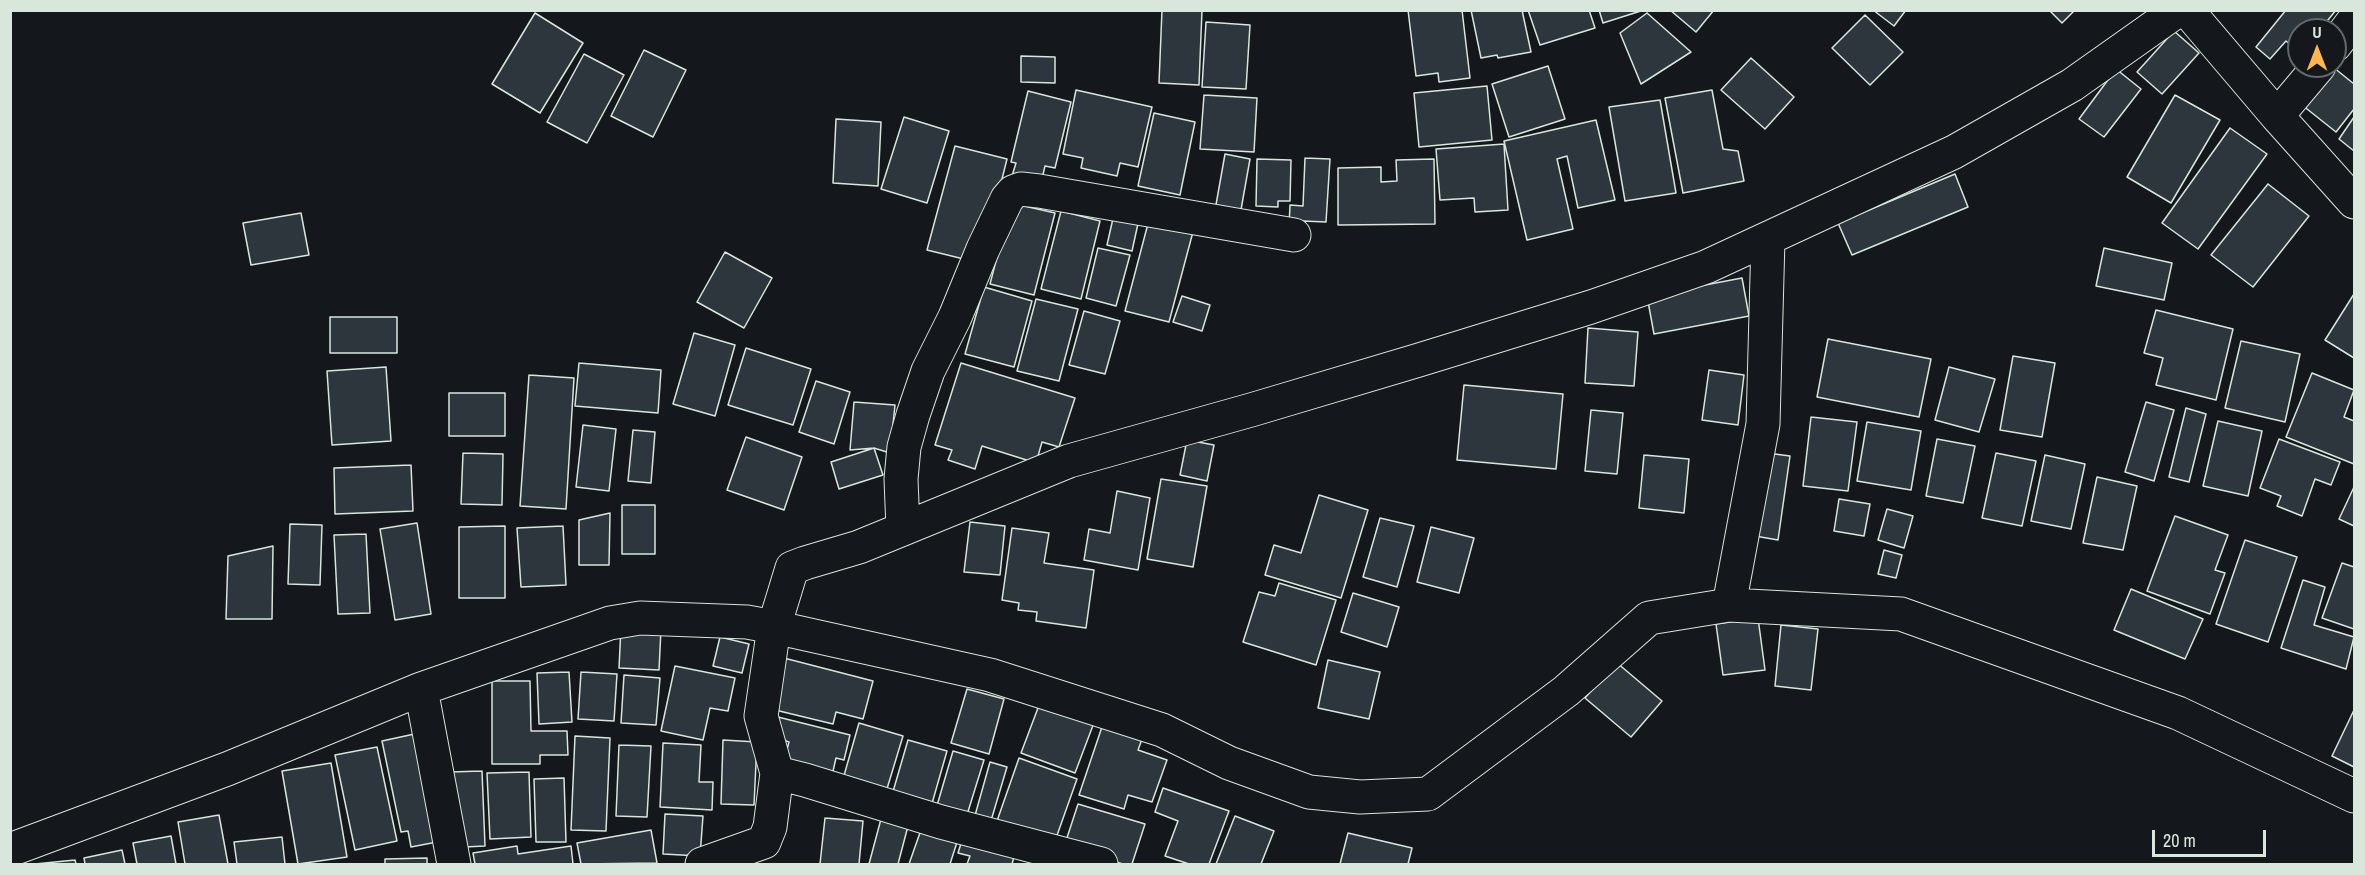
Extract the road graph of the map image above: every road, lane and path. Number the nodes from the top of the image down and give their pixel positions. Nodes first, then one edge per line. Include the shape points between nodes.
1 (2178, 10) edge
2 (2187, 10) edge
3 (2309, 78) edge
4 (2277, 116) junction
5 (2355, 202) edge
6 (1294, 235) dead end
7 (1768, 239) junction
8 (902, 514) junction
9 (1729, 605) junction
10 (777, 621) junction
11 (421, 689) junction
12 (777, 774) junction
13 (2355, 796) edge
14 (10, 850) edge
15 (454, 864) edge
16 (702, 864) edge
17 (1101, 864) edge

1 - 7 street via 2072,85 1954,152
2 - 4 street
3 - 4 street
4 - 5 street
6 - 8 street via 1039,191 1013,192 928,371 904,447
7 - 8 street via 1706,267 1591,307
7 - 9 street via 1763,424
8 - 10 street via 860,547 792,568
9 - 10 street via 1648,618 1566,691 1428,794 1360,797 1309,792 1229,764 1162,730 990,675
9 - 13 street via 1901,614 2178,713
10 - 11 street via 640,618 610,623
10 - 12 street via 761,716
11 - 14 street via 227,769
11 - 15 street
12 - 16 street via 764,843
12 - 17 street

